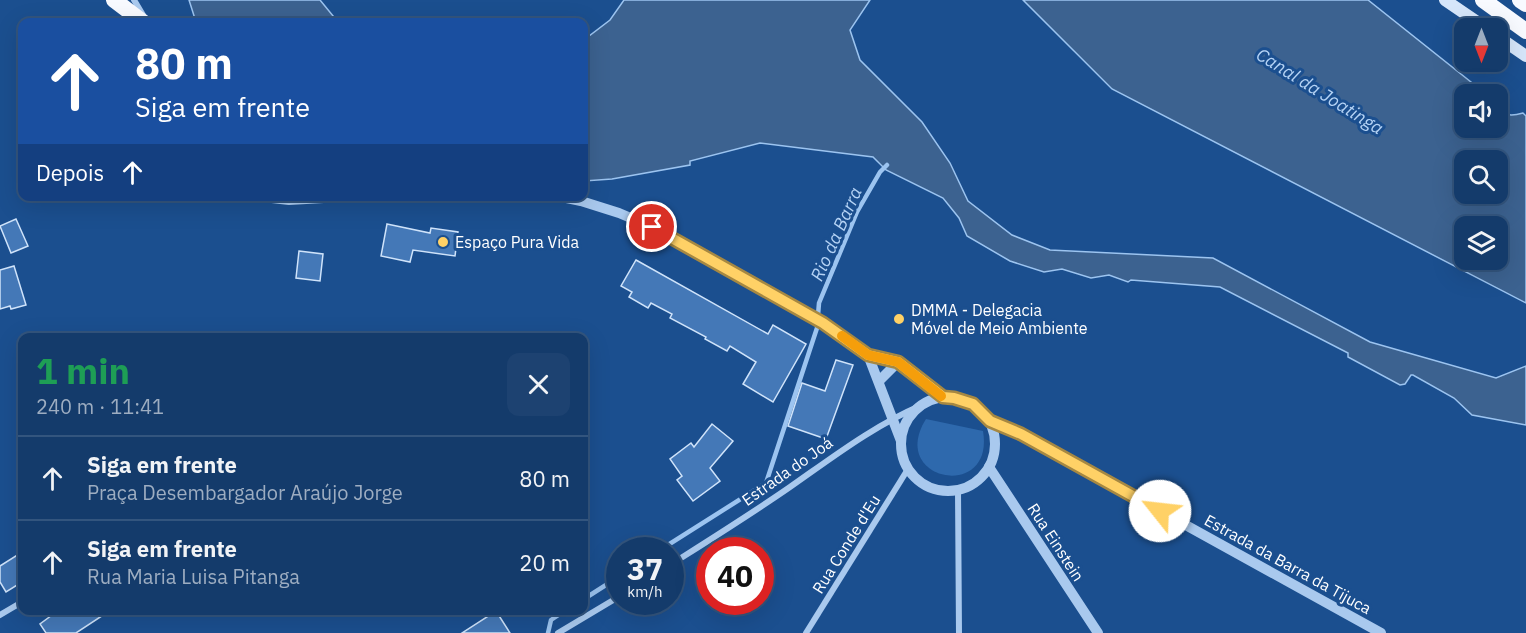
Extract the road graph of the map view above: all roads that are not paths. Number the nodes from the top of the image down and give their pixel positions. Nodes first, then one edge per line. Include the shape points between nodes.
1 (114, 0) edge
2 (134, 0) edge
3 (1445, 0) edge
4 (1483, 0) edge
5 (1520, 0) edge
6 (1526, 4) edge
7 (139, 18) edge
8 (143, 18) edge
9 (1471, 18) edge
10 (1526, 30) edge
11 (1508, 44) edge
12 (1526, 56) edge
13 (581, 201) edge
14 (868, 355) junction
15 (898, 362) junction
16 (879, 381) junction
17 (943, 397) junction
18 (922, 405) junction
19 (892, 418) junction
20 (990, 421) junction
21 (901, 442) junction
22 (989, 467) junction
23 (908, 469) junction
24 (958, 490) junction
25 (684, 556) edge
26 (18, 604) edge
27 (606, 604) edge
28 (0, 615) edge
29 (558, 633) edge
30 (807, 633) edge
31 (959, 633) edge
32 (1098, 633) edge
33 (1381, 633) edge

1 - 7 highway
2 - 8 street
3 - 9 main road
4 - 10 highway
5 - 6 highway
11 - 12 main road
13 - 14 street via 652,227 823,323
14 - 15 street
14 - 16 street
15 - 16 street
15 - 17 street
16 - 19 street
17 - 18 street
17 - 20 street via 973,404
18 - 19 street, Estrada do Joá
18 - 21 street via 907,421
19 - 21 street
19 - 25 street, Estrada do Joá
20 - 22 street via 995,444
20 - 33 street, Estrada da Barra da Tijuca via 1021,434
21 - 23 street
22 - 24 street via 976,482
22 - 32 street, Rua Einstein
23 - 24 street via 931,487
23 - 30 street, Rua Conde d'Eu
24 - 31 street
26 - 28 street
27 - 29 street

